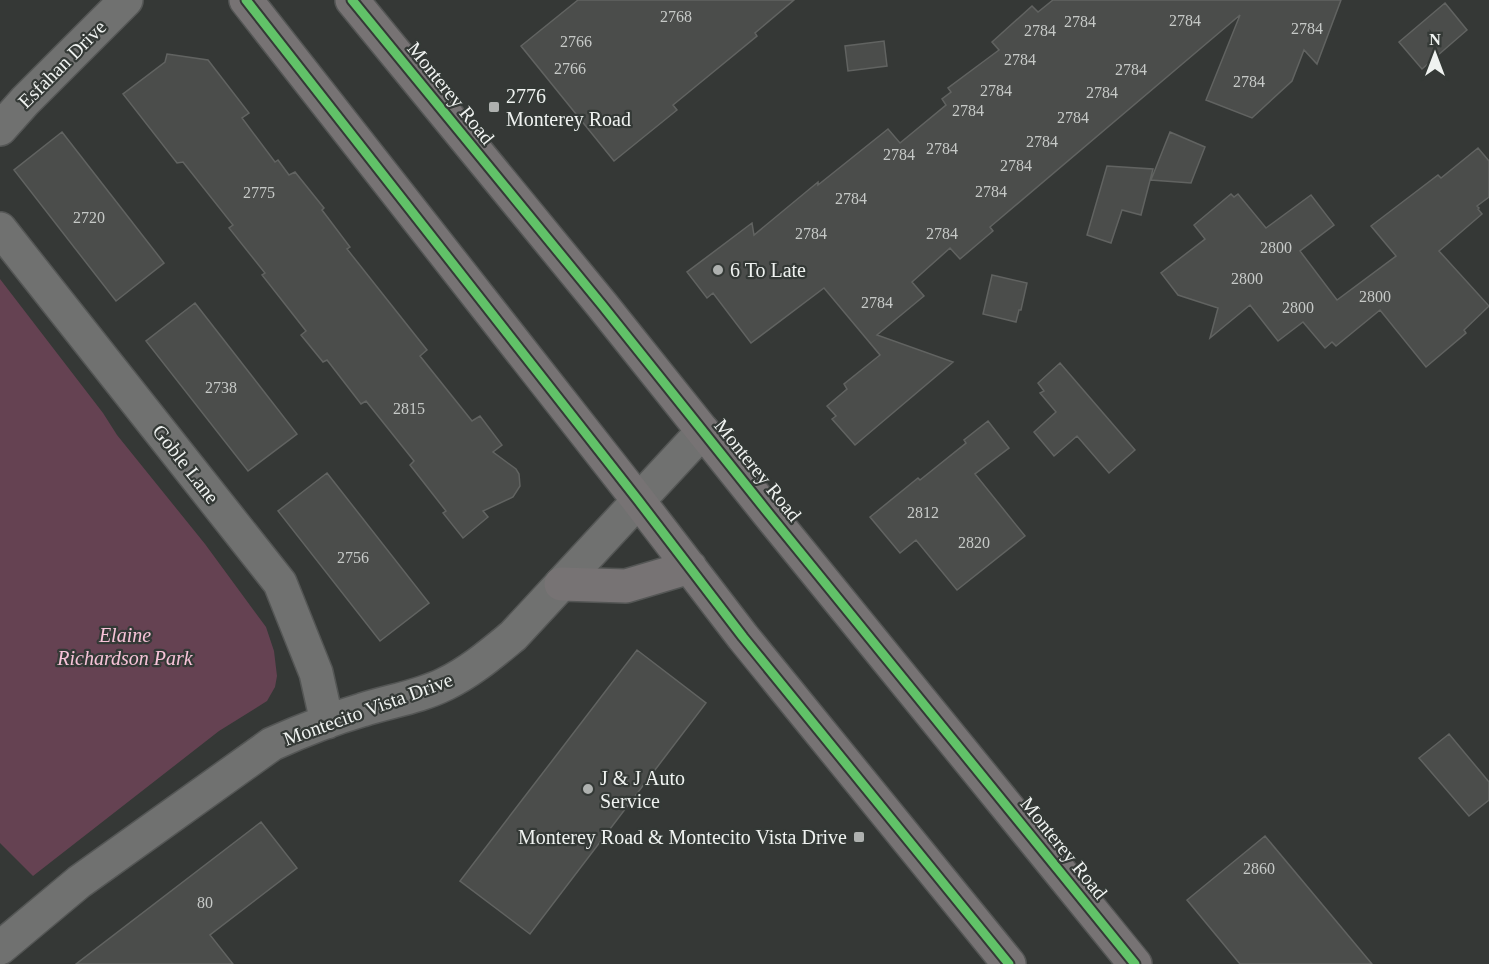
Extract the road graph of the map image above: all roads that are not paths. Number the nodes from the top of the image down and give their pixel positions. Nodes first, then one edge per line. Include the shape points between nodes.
1 (126, 0) edge
2 (246, 0) edge
3 (352, 0) edge
4 (0, 129) edge
5 (0, 229) edge
6 (703, 431) junction
7 (638, 500) junction
8 (690, 567) junction
9 (561, 584) junction
10 (327, 722) junction
11 (0, 948) edge
12 (1009, 964) edge
13 (1135, 964) edge

1 - 4 street, Esfahan Drive
2 - 7 main road
3 - 6 main road, Monterey Road
5 - 10 street, Goble Lane via 280,583 316,673
6 - 7 street, Montecito Vista Drive
6 - 13 main road, Monterey Road
7 - 8 main road
7 - 9 street, Montecito Vista Drive
8 - 9 main road via 626,586
8 - 12 main road via 743,638
9 - 10 street, Montecito Vista Drive via 513,636 468,671 444,685
10 - 11 street, Montecito Vista Drive via 272,744 79,882

